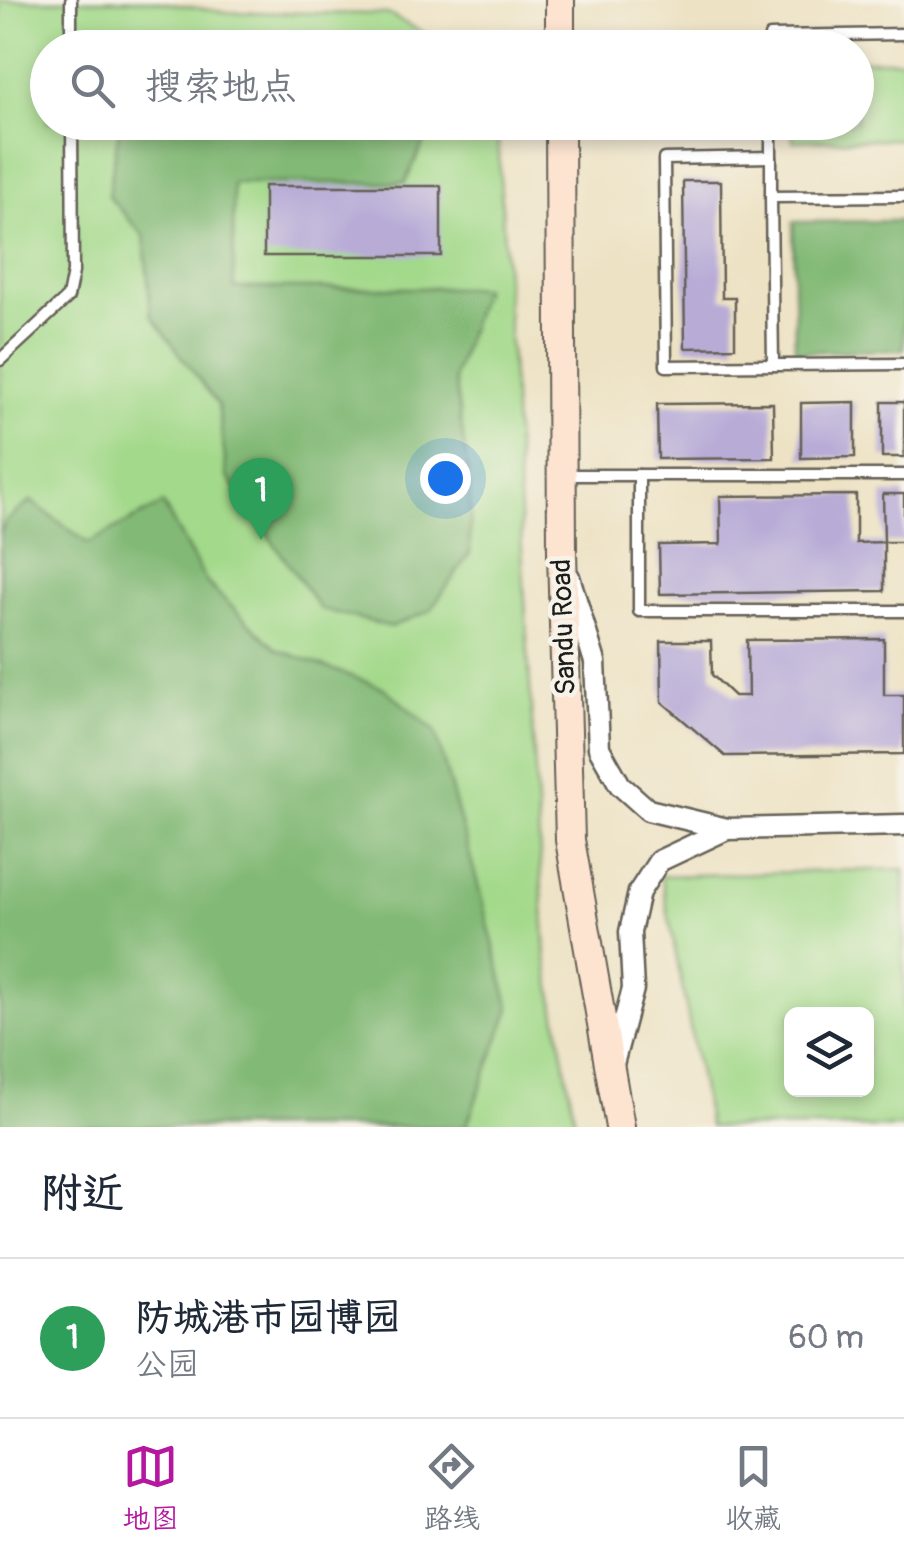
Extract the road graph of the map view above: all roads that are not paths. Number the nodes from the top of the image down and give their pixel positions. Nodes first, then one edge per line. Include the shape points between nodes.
1 (71, 0) edge
2 (560, 0) edge
3 (71, 30) edge
4 (560, 30) edge
5 (874, 34) edge
6 (904, 34) edge
7 (72, 140) edge
8 (560, 140) edge
9 (771, 140) edge
10 (771, 158) junction
11 (904, 196) edge
12 (772, 197) junction
13 (0, 360) edge
14 (904, 364) edge
15 (773, 365) junction
16 (561, 474) junction
17 (639, 474) junction
18 (904, 475) edge
19 (562, 552) junction
20 (904, 611) edge
21 (904, 825) edge
22 (727, 829) junction
23 (610, 1075) junction
24 (620, 1127) edge

1 - 3 lane
2 - 4 main road
5 - 6 lane
7 - 13 lane via 68,297
8 - 16 main road, Sandu Road
9 - 10 lane
10 - 12 lane
10 - 15 lane via 664,158 666,366
11 - 12 lane
12 - 15 lane
14 - 15 lane
16 - 17 lane
16 - 19 main road, Sandu Road
17 - 18 lane
17 - 20 lane via 638,611
19 - 22 street via 595,662 600,748 620,784 648,810
19 - 23 main road, Sandu Road via 570,840
21 - 22 street
22 - 23 street via 658,861 638,892 630,932 632,989
23 - 24 main road, Sandu Road

